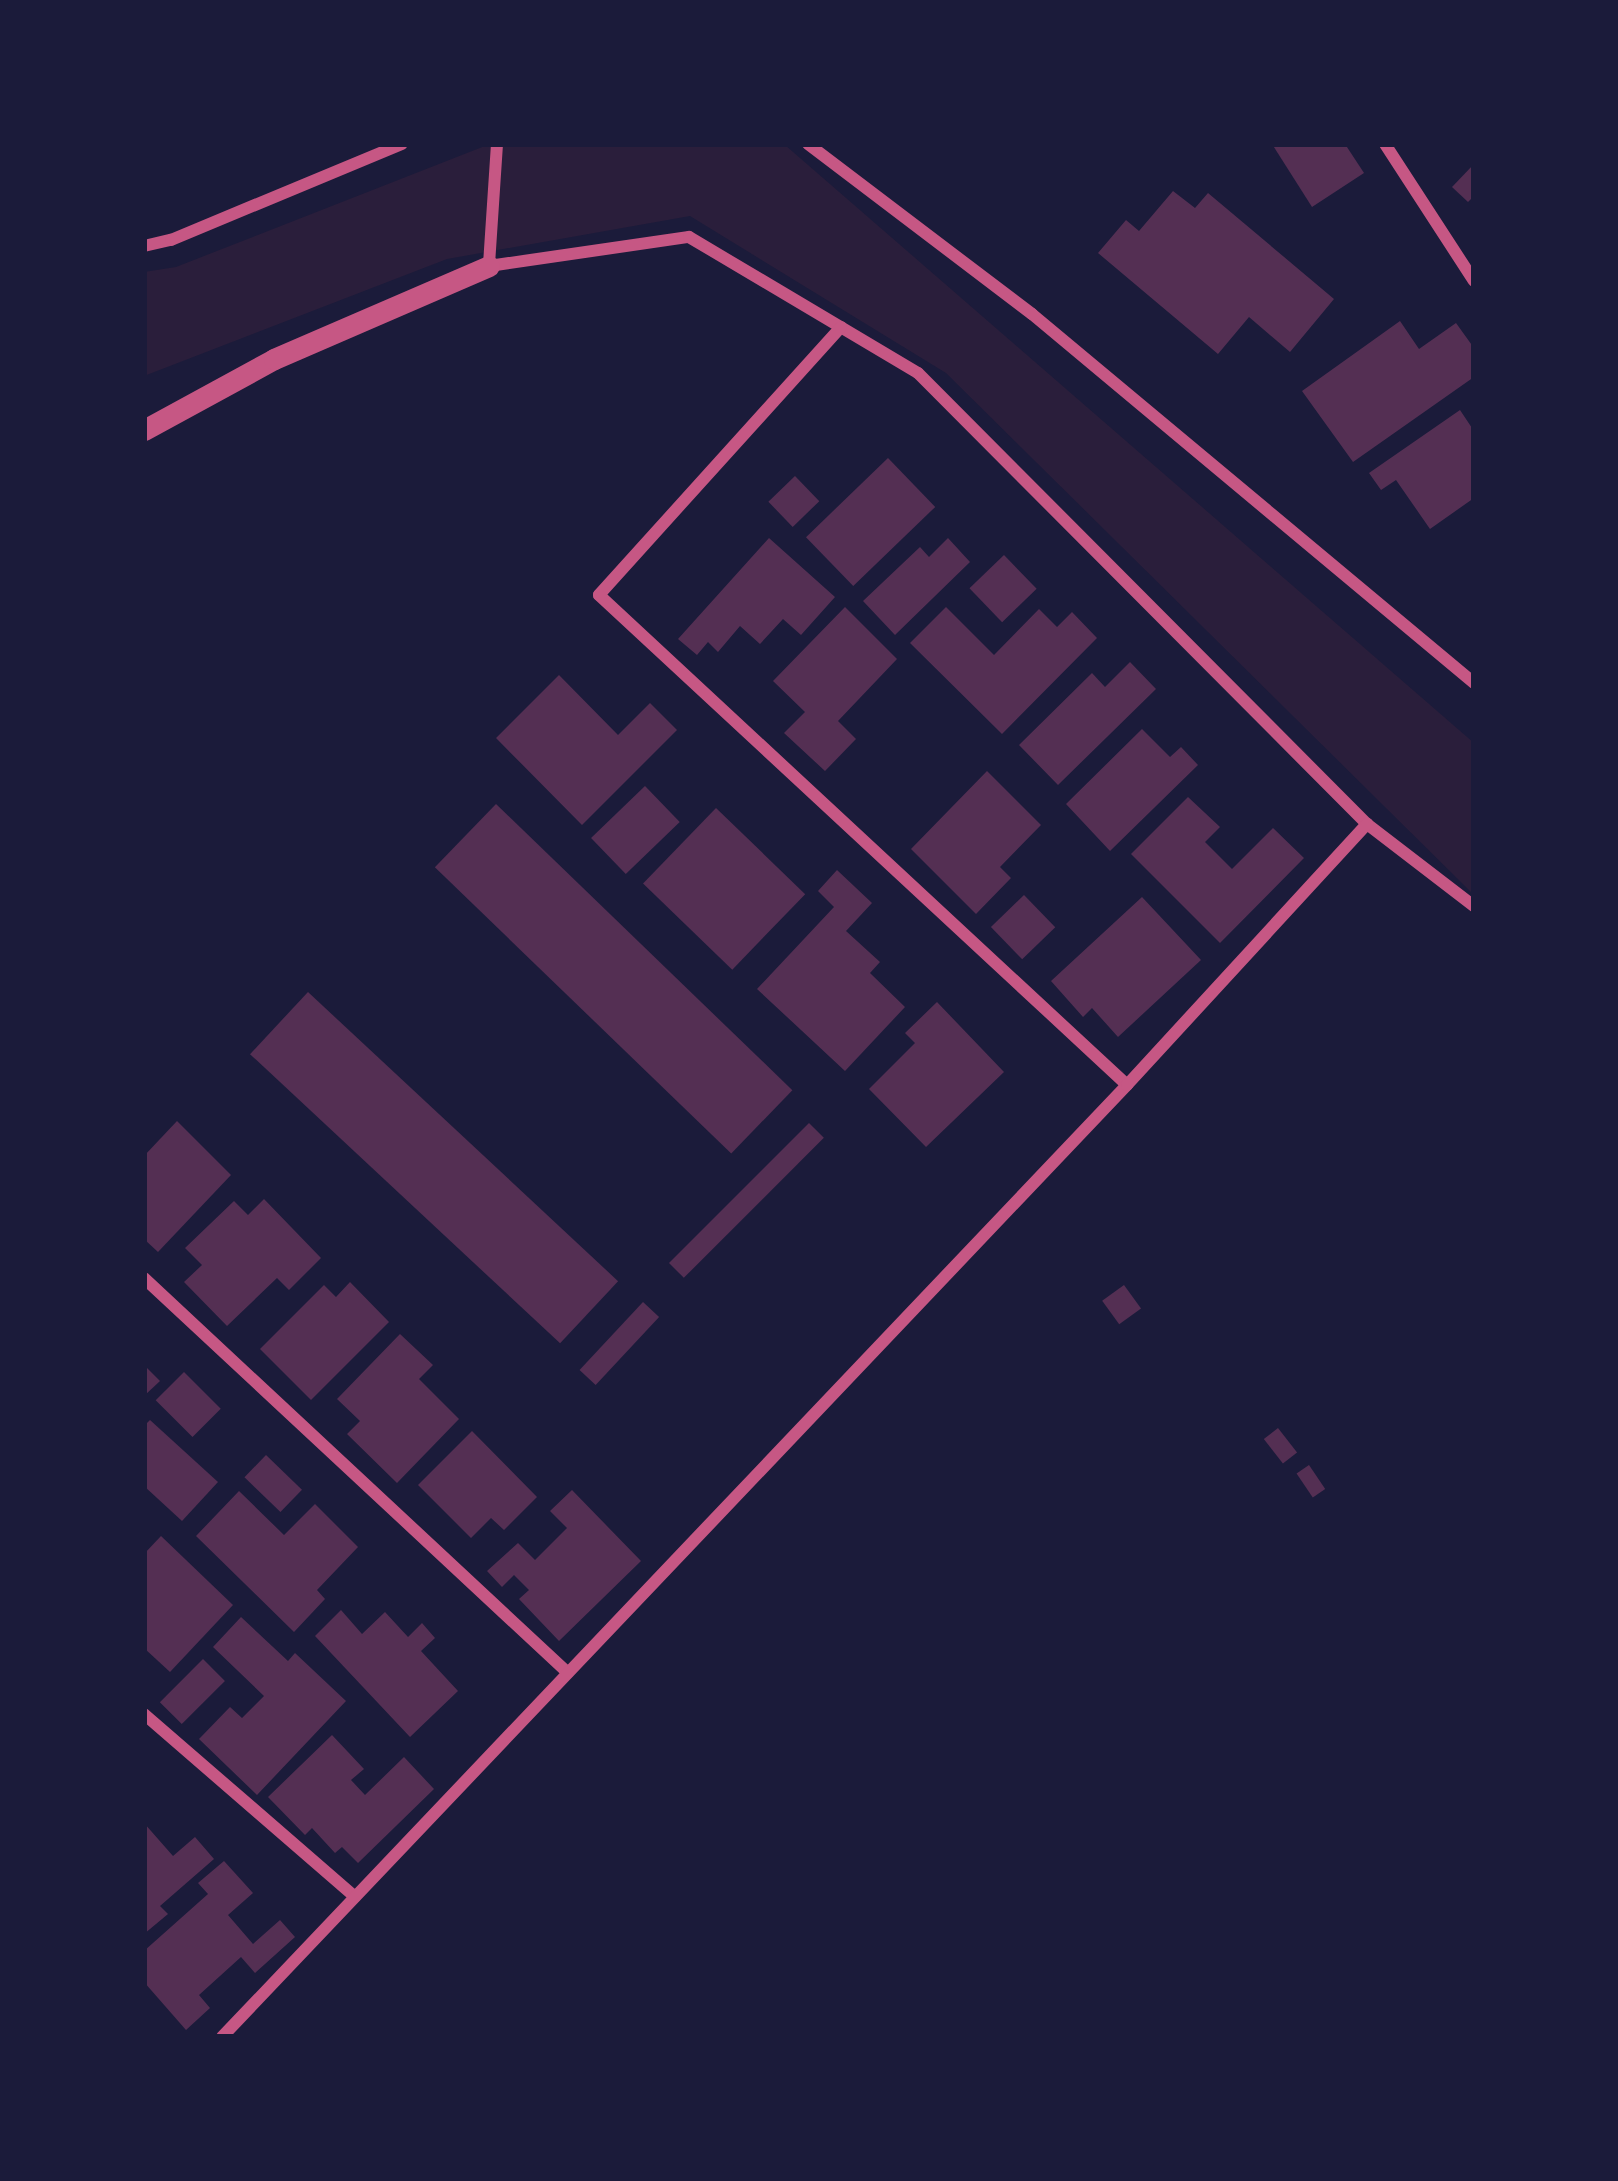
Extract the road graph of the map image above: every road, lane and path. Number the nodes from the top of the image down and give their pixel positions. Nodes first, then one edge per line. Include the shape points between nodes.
1 (402, 144) edge
2 (497, 144) edge
3 (808, 144) edge
4 (1385, 144) edge
5 (144, 246) edge
6 (489, 266) junction
7 (1474, 281) edge
8 (841, 327) junction
9 (144, 430) edge
10 (1474, 683) edge
11 (1367, 824) junction
12 (1474, 906) edge
13 (1127, 1085) junction
14 (144, 1278) edge
15 (568, 1673) junction
16 (144, 1714) edge
17 (356, 1897) junction
18 (222, 2037) edge

1 - 5 street
2 - 6 street
3 - 10 street via 1031,314
4 - 7 street
6 - 8 street via 689,237
6 - 9 street via 274,358
8 - 11 street via 918,373
8 - 13 street via 599,595
11 - 12 street
11 - 13 street
13 - 15 street
14 - 15 street
15 - 17 street
16 - 17 street
17 - 18 street

